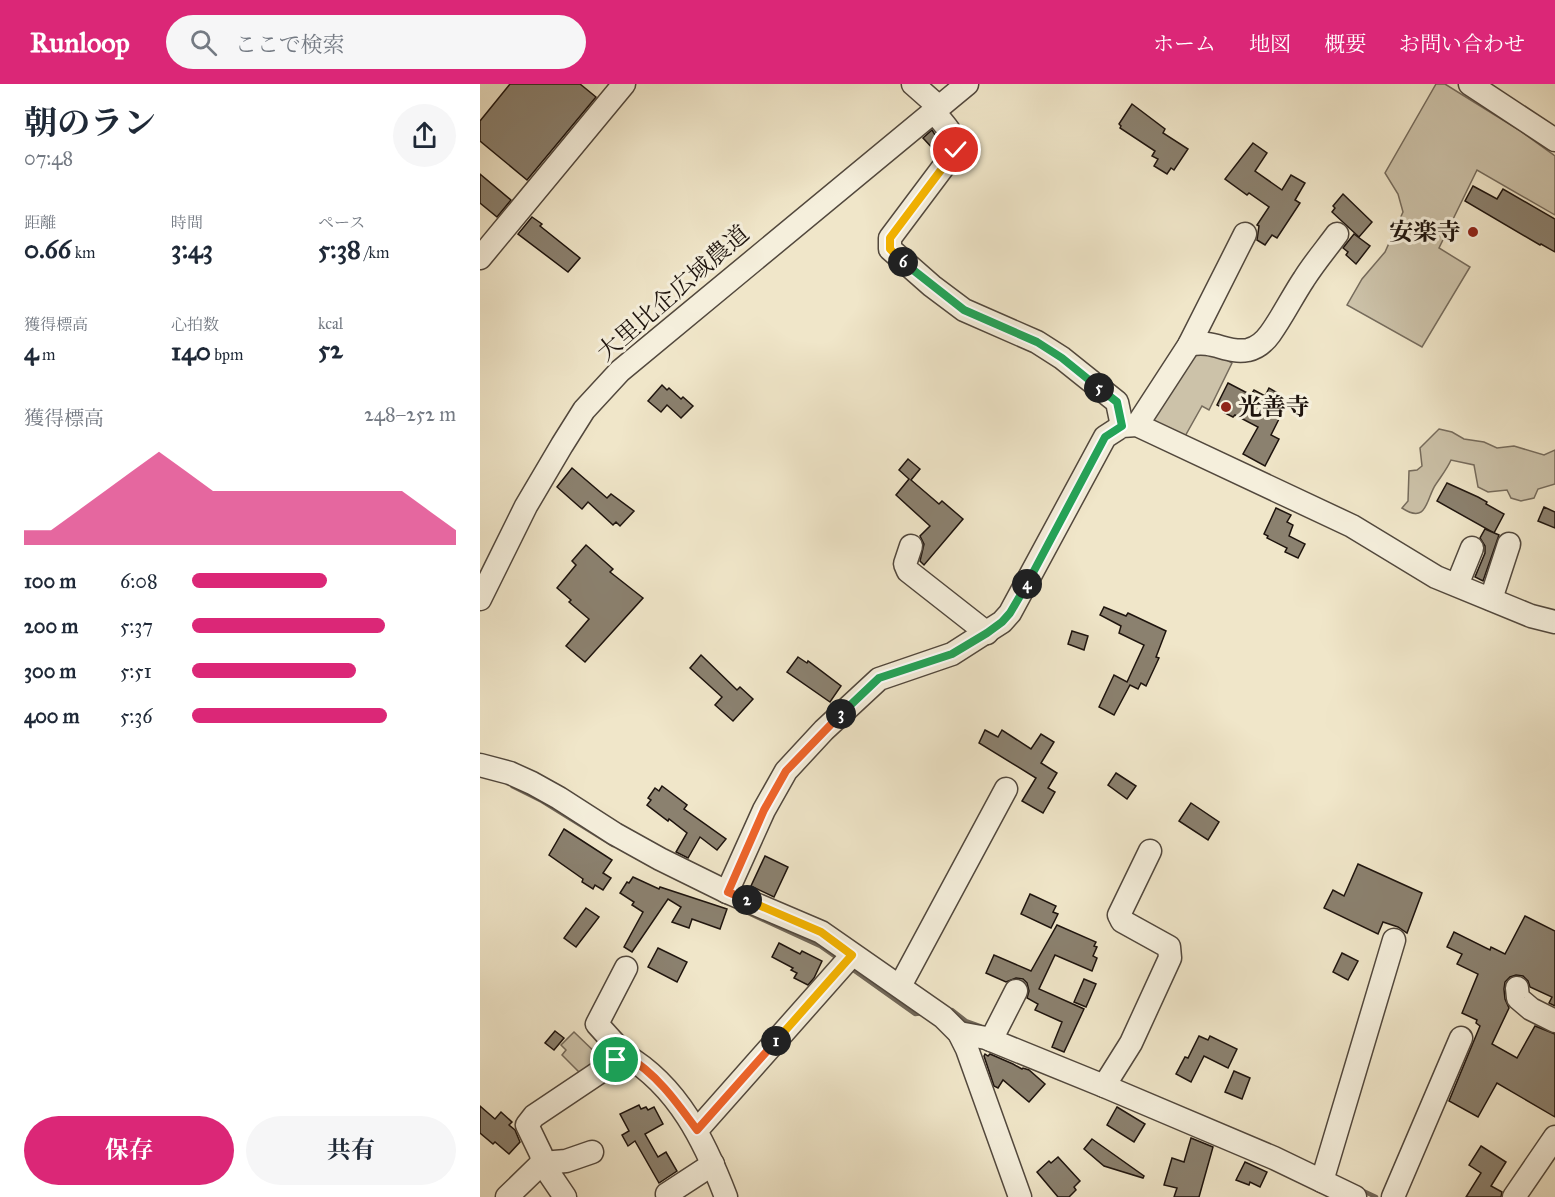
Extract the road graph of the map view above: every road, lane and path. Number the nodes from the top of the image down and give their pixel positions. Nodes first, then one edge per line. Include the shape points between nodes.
1 (624, 84) edge
2 (913, 84) edge
3 (967, 84) edge
4 (1470, 84) edge
5 (937, 109) junction
6 (1555, 140) edge
7 (1245, 234) dead end
8 (1337, 234) dead end
9 (480, 258) edge
10 (1189, 345) junction
11 (1129, 425) junction
12 (1509, 544) dead end
13 (911, 546) dead end
14 (1472, 548) dead end
15 (1457, 585) junction
16 (480, 599) edge
17 (1491, 599) junction
18 (1555, 622) edge
19 (987, 633) junction
20 (480, 765) edge
21 (1006, 789) dead end
22 (1150, 851) dead end
23 (728, 892) junction
24 (1394, 940) dead end
25 (852, 955) junction
26 (626, 968) dead end
27 (900, 986) junction
28 (1517, 988) dead end
29 (1016, 991) dead end
30 (1555, 1021) edge
31 (960, 1034) junction
32 (1461, 1038) dead end
33 (991, 1040) junction
34 (625, 1055) junction
35 (1104, 1086) junction
36 (697, 1130) junction
37 (1555, 1137) edge
38 (592, 1152) dead end
39 (542, 1163) junction
40 (713, 1164) junction
41 (1322, 1181) junction
42 (667, 1194) dead end
43 (507, 1197) edge
44 (565, 1197) edge
45 (726, 1197) edge
46 (1020, 1197) edge
47 (1355, 1197) edge
48 (1393, 1197) edge
49 (1514, 1197) edge

1 - 9 street
2 - 5 street
3 - 5 street, 大里比企広域農道
4 - 6 street
5 - 11 street via 953,136 956,150 890,238 890,249 964,310 1037,342 1062,358 1117,402
5 - 16 street, 大里比企広域農道 via 620,371 584,410 562,445 526,506
7 - 10 street
8 - 10 street via 1260,344 1242,351 1212,343
10 - 11 street
11 - 15 street via 1352,526 1436,577
11 - 19 street via 1105,437 1010,613
12 - 17 street
13 - 19 street via 908,571
14 - 15 street
15 - 17 street
17 - 18 street
19 - 23 street via 952,654 879,678 824,730 786,771
20 - 23 street via 532,783 615,834
21 - 27 street
22 - 35 street via 1119,915 1122,921 1168,947 1170,958 1131,1042
23 - 25 street via 821,932
24 - 41 street
25 - 27 street
25 - 36 street
26 - 34 street via 597,1024
27 - 31 street
28 - 30 street via 1518,998
29 - 33 street
31 - 33 street
31 - 46 street
32 - 48 street
33 - 35 street
34 - 36 street via 654,1077
34 - 39 street via 534,1116 527,1125
35 - 41 street
36 - 40 street
37 - 49 street
38 - 39 street via 566,1161
39 - 43 street
39 - 44 street
40 - 42 street
40 - 45 street
41 - 47 street

